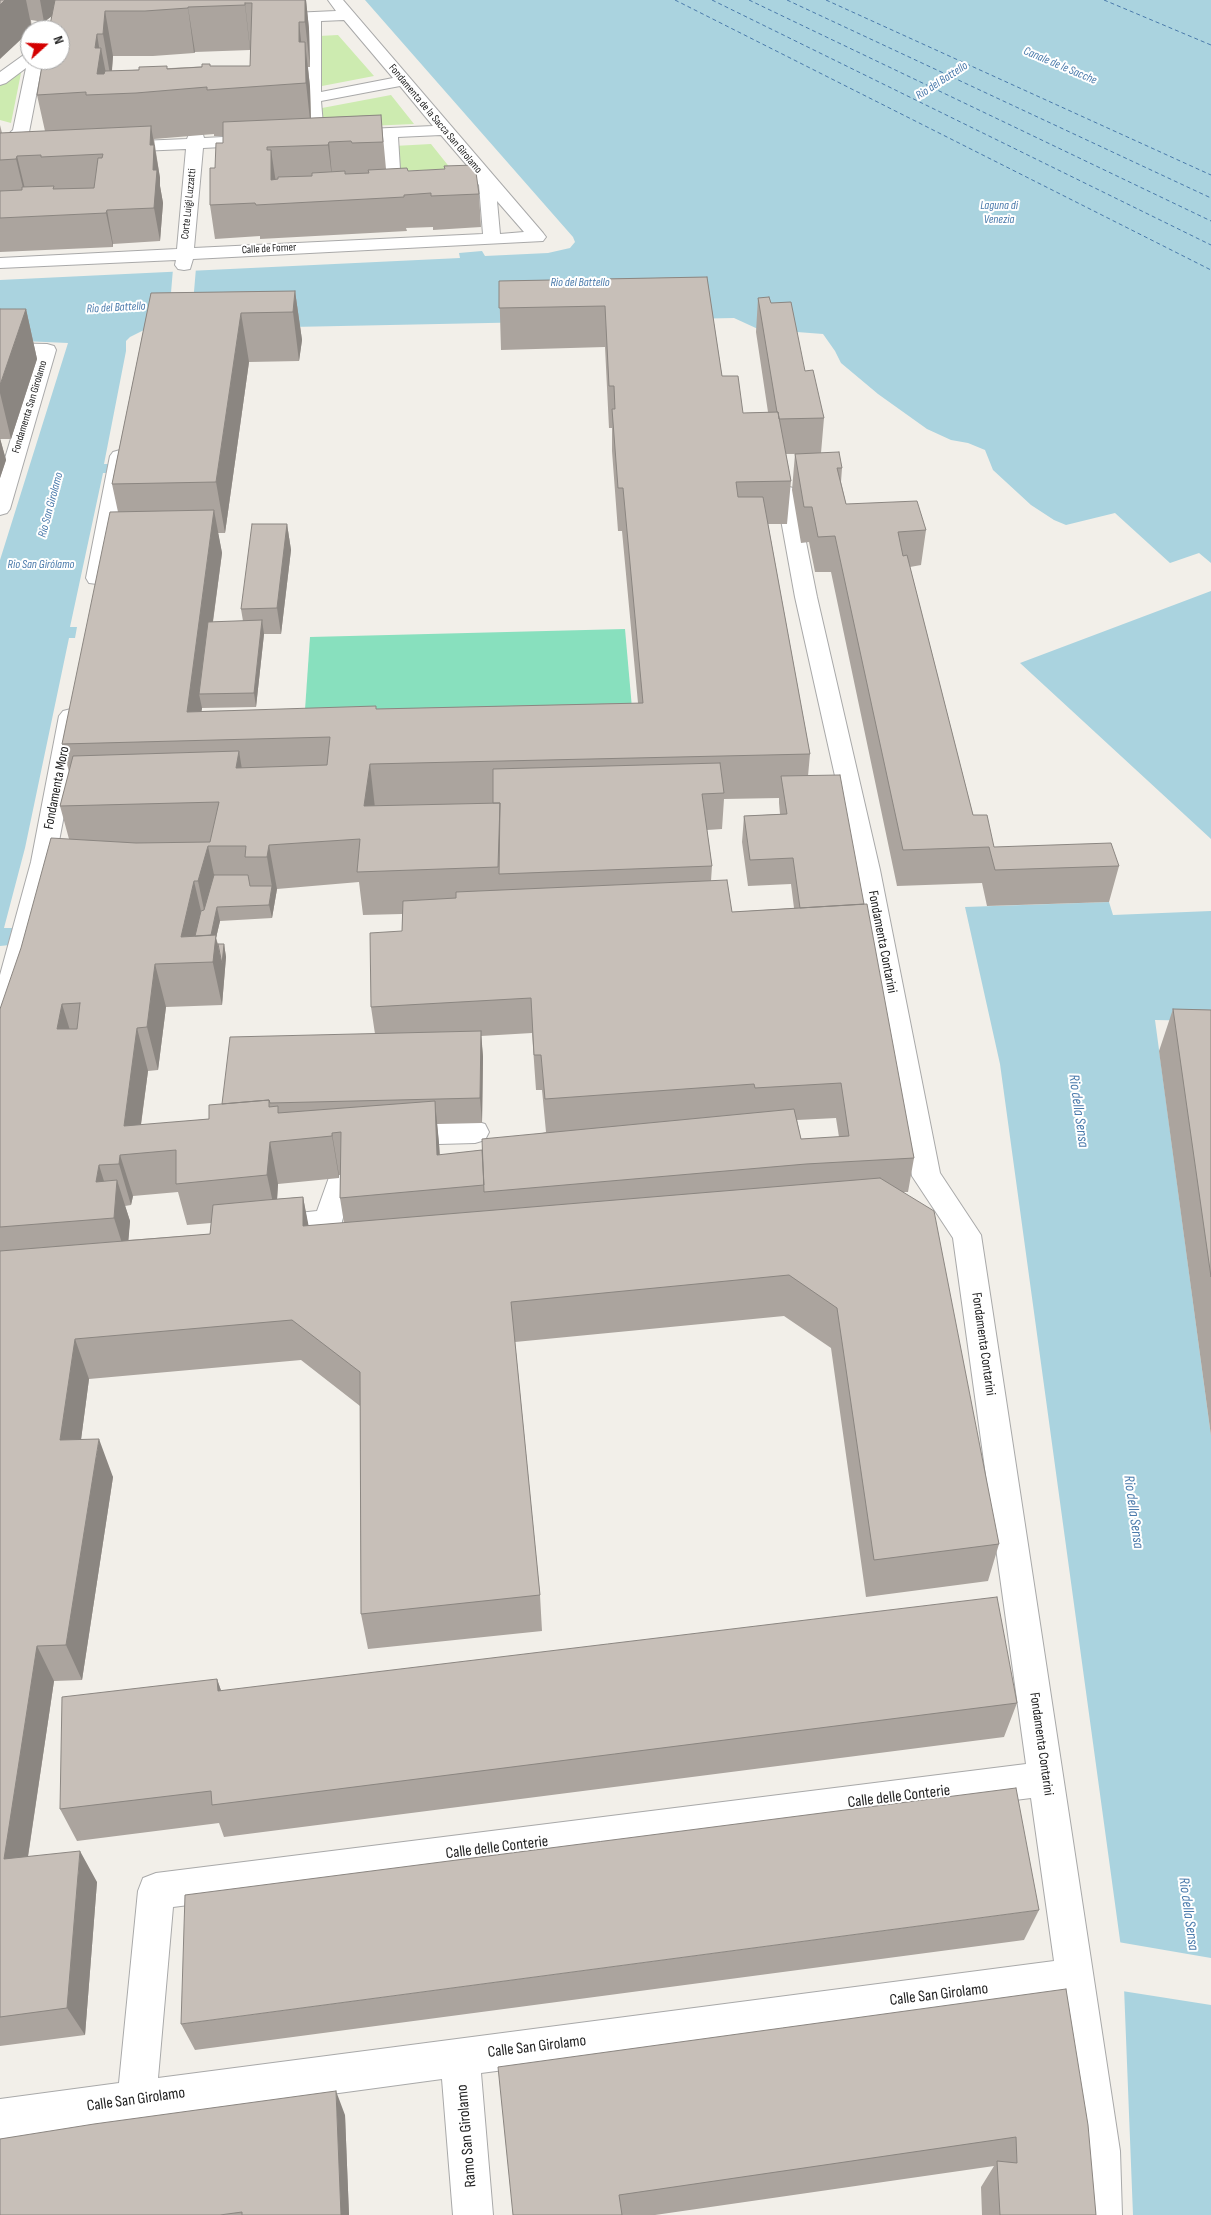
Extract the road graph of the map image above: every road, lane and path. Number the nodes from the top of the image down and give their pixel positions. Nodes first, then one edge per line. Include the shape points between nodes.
1 (290, 0) edge
2 (335, 0) edge
3 (346, 15) junction
4 (313, 17) junction
5 (290, 18) junction
6 (252, 20) edge
7 (20, 65) edge
8 (33, 70) edge
9 (0, 80) edge
10 (403, 81) junction
11 (313, 98) junction
12 (0, 127) edge
13 (445, 130) junction
14 (21, 132) junction
15 (390, 133) junction
16 (316, 137) junction
17 (298, 138) edge
18 (196, 139) junction
19 (279, 139) edge
20 (98, 148) edge
21 (20, 151) edge
22 (0, 152) edge
23 (487, 181) junction
24 (469, 182) edge
25 (412, 185) edge
26 (393, 186) junction
27 (374, 187) edge
28 (537, 237) joint
29 (492, 239) junction
30 (184, 259) junction
31 (0, 263) edge
32 (0, 349) edge
33 (125, 431) edge
34 (9, 449) edge
35 (786, 492) edge
36 (0, 509) edge
37 (93, 598) edge
38 (75, 695) edge
39 (0, 1024) edge
40 (475, 1132) dead end
41 (380, 1135) edge
42 (343, 1176) edge
43 (947, 1205) junction
44 (917, 1207) edge
45 (328, 1222) junction
46 (241, 1232) edge
47 (359, 1248) edge
48 (1046, 1779) junction
49 (1075, 1978) junction
50 (460, 2057) junction
51 (137, 2100) junction
52 (0, 2119) edge
53 (473, 2215) edge
54 (1102, 2215) edge

1 - 5 street
2 - 3 street, Fondamenta de la Sacca San Girolamo
3 - 4 street
3 - 10 street, Fondamenta de la Sacca San Girolamo
4 - 5 street
4 - 11 street
5 - 6 street
7 - 9 street
8 - 14 street
10 - 11 street
10 - 13 street, Fondamenta de la Sacca San Girolamo
11 - 16 street
12 - 14 street
13 - 15 street
13 - 23 street, Fondamenta de la Sacca San Girolamo
14 - 22 street
15 - 16 street
15 - 26 street
16 - 17 street
18 - 19 street
18 - 20 street
18 - 30 street, Corte Luigi Luzzatti
21 - 22 street
23 - 24 street
23 - 28 street, Fondamenta de la Sacca San Girolamo
23 - 29 street
25 - 26 street
26 - 27 street
28 - 29 street, Calle de Forner
29 - 30 street, Calle de Forner
30 - 31 street, Calle de Forner
32 - 34 street, Fondamenta San Girolamo via 47,350
33 - 37 street
34 - 36 street, Fondamenta San Girolamo
35 - 43 street, Fondamenta Contarini via 806,596 868,870 926,1176
38 - 39 street, Fondamenta Moro via 43,862
40 - 41 street
42 - 45 street
43 - 44 street
43 - 48 street, Fondamenta Contarini via 967,1235
45 - 46 street via 281,1236
45 - 47 street via 320,1251
48 - 49 street, Fondamenta Contarini
48 - 51 street, Calle delle Conterie via 156,1891
49 - 50 street, Calle San Girolamo
49 - 54 street, Fondamenta Contarini via 1100,2151
50 - 51 street, Calle San Girolamo
50 - 53 street, Ramo San Girolamo
51 - 52 street, Calle San Girolamo

